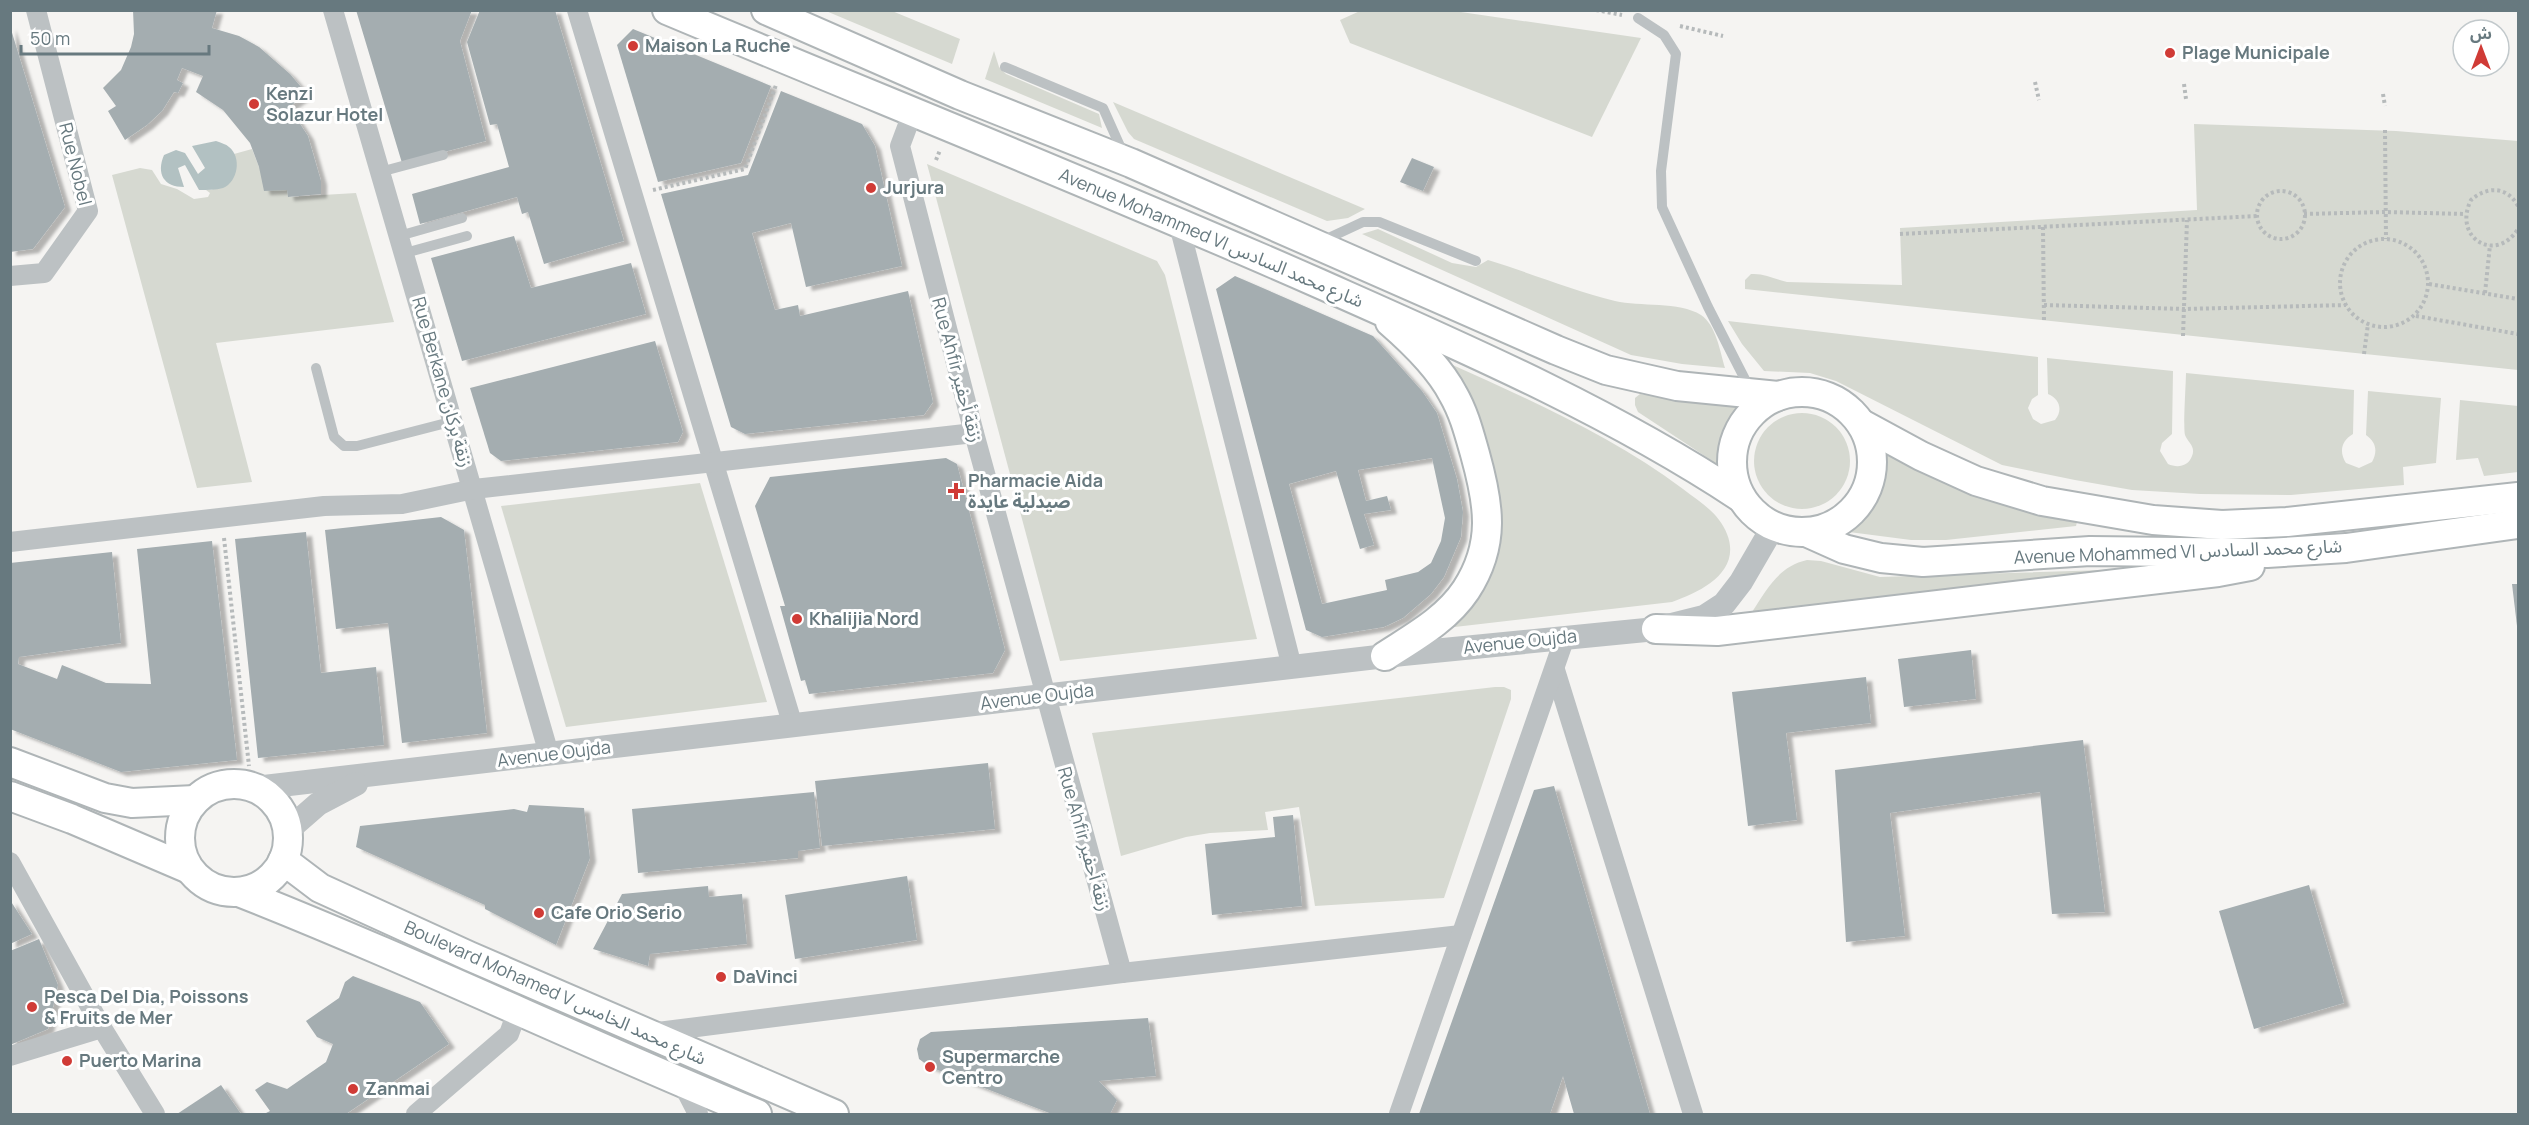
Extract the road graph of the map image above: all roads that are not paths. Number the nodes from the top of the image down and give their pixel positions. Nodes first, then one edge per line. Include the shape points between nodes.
1 (36, 10) edge
2 (333, 10) edge
3 (577, 10) edge
4 (667, 10) edge
5 (765, 10) edge
6 (1638, 18) dead end
7 (1005, 67) dead end
8 (912, 114) junction
9 (443, 155) dead end
10 (1127, 161) junction
11 (381, 172) junction
12 (462, 218) dead end
13 (1178, 221) junction
14 (467, 236) dead end
15 (402, 245) junction
16 (1315, 245) junction
17 (1476, 261) dead end
18 (10, 276) edge
19 (1370, 306) junction
20 (316, 368) dead end
21 (1765, 394) junction
22 (454, 421) junction
23 (1862, 424) junction
24 (974, 433) junction
25 (714, 462) junction
26 (474, 489) junction
27 (1740, 497) junction
28 (2518, 497) edge
29 (2518, 524) edge
30 (1773, 527) junction
31 (1806, 532) junction
32 (10, 542) edge
33 (2346, 548) junction
34 (1656, 629) junction
35 (1566, 637) junction
36 (1385, 656) junction
37 (1292, 667) junction
38 (1555, 670) junction
39 (1045, 696) junction
40 (793, 726) junction
41 (549, 754) junction
42 (10, 762) edge
43 (377, 775) junction
44 (252, 777) junction
45 (10, 796) edge
46 (195, 800) junction
47 (287, 831) junction
48 (283, 860) junction
49 (10, 862) edge
50 (189, 869) junction
51 (239, 892) junction
52 (1461, 935) junction
53 (1122, 974) junction
54 (516, 1012) junction
55 (102, 1028) junction
56 (647, 1033) junction
57 (10, 1056) edge
58 (682, 1083) junction
59 (155, 1114) edge
60 (416, 1114) edge
61 (698, 1114) edge
62 (758, 1114) edge
63 (834, 1114) edge
64 (1399, 1114) edge
65 (1693, 1114) edge

1 - 18 street, Rue Nobel via 88,211 45,273
2 - 11 street, Rue Berkane زنقة بركان
3 - 25 street
4 - 8 main road, Avenue Mohammed VI شارع محمد السادس
5 - 10 main road, Avenue Mohammed VI شارع محمد السادس via 960,95
6 - 21 lane via 1664,35 1676,54 1661,171 1662,207 1708,307
7 - 10 lane via 1103,108
8 - 13 main road, Avenue Mohammed VI شارع محمد السادس
8 - 24 street, Rue Ahfir زنقة أحفير via 900,146
9 - 11 lane
10 - 16 main road, Avenue Mohammed VI شارع محمد السادس
11 - 15 street, Rue Berkane زنقة بركان
12 - 15 lane
13 - 19 main road, Avenue Mohammed VI شارع محمد السادس
13 - 37 street
14 - 15 lane
15 - 22 street, Rue Berkane زنقة بركان
16 - 17 lane via 1363,222 1379,222
16 - 21 main road, Avenue Mohammed VI شارع محمد السادس via 1606,370 1677,386
19 - 27 main road, Avenue Mohammed VI شارع محمد السادس via 1551,389
19 - 36 main road via 1406,336 1452,392 1465,419 1488,518 1482,559 1459,600 1431,626
20 - 22 lane via 334,437 344,446
21 - 23 main road via 1820,393 1850,410
21 - 27 main road via 1768,400 1750,413 1737,432 1731,454 1732,476
22 - 26 street, Rue Berkane زنقة بركان
23 - 28 main road, Avenue Mohammed VI شارع محمد السادس via 1976,481 2042,501 2153,520 2222,525 2287,522
23 - 31 main road via 1871,447 1872,471 1865,494 1850,514 1829,527
24 - 25 street
24 - 39 street, Rue Ahfir زنقة أحفير
25 - 26 street
25 - 40 street
26 - 32 street via 402,504 324,506
26 - 41 street, Rue Berkane زنقة بركان
27 - 30 main road
29 - 33 main road, Avenue Mohammed VI شارع محمد السادس
30 - 31 main road
30 - 34 street, Avenue Oujda via 1734,594 1724,604 1704,617
31 - 33 main road, Avenue Mohammed VI شارع محمد السادس via 1844,549 1923,562 2090,551 2267,553
33 - 34 main road via 2218,572 1729,630
34 - 35 street, Avenue Oujda
35 - 36 street, Avenue Oujda
35 - 38 street
36 - 37 street, Avenue Oujda
37 - 39 street, Avenue Oujda
38 - 52 street
38 - 65 street
39 - 40 street, Avenue Oujda
39 - 53 street, Rue Ahfir زنقة أحفير
40 - 41 street, Avenue Oujda
41 - 43 street, Avenue Oujda
42 - 46 main road via 105,798 132,803
43 - 44 street, Avenue Oujda
43 - 47 street via 329,796
44 - 46 main road via 217,787
44 - 47 main road via 277,805
45 - 50 main road
46 - 50 main road via 187,809 179,840
47 - 48 main road
48 - 51 main road via 273,875 257,887
48 - 56 main road, Boulevard Mohamed V شارع محمد الخامس via 320,888
49 - 55 street
50 - 51 main road via 211,887
51 - 54 main road, Boulevard Mohamed V شارع محمد الخامس
52 - 53 street
52 - 64 street
53 - 56 street
54 - 58 main road, Boulevard Mohamed V شارع محمد الخامس
54 - 60 street via 509,1034
55 - 57 street
55 - 59 street
56 - 63 main road, Boulevard Mohamed V شارع محمد الخامس
58 - 61 street
58 - 62 main road, Boulevard Mohamed V شارع محمد الخامس

